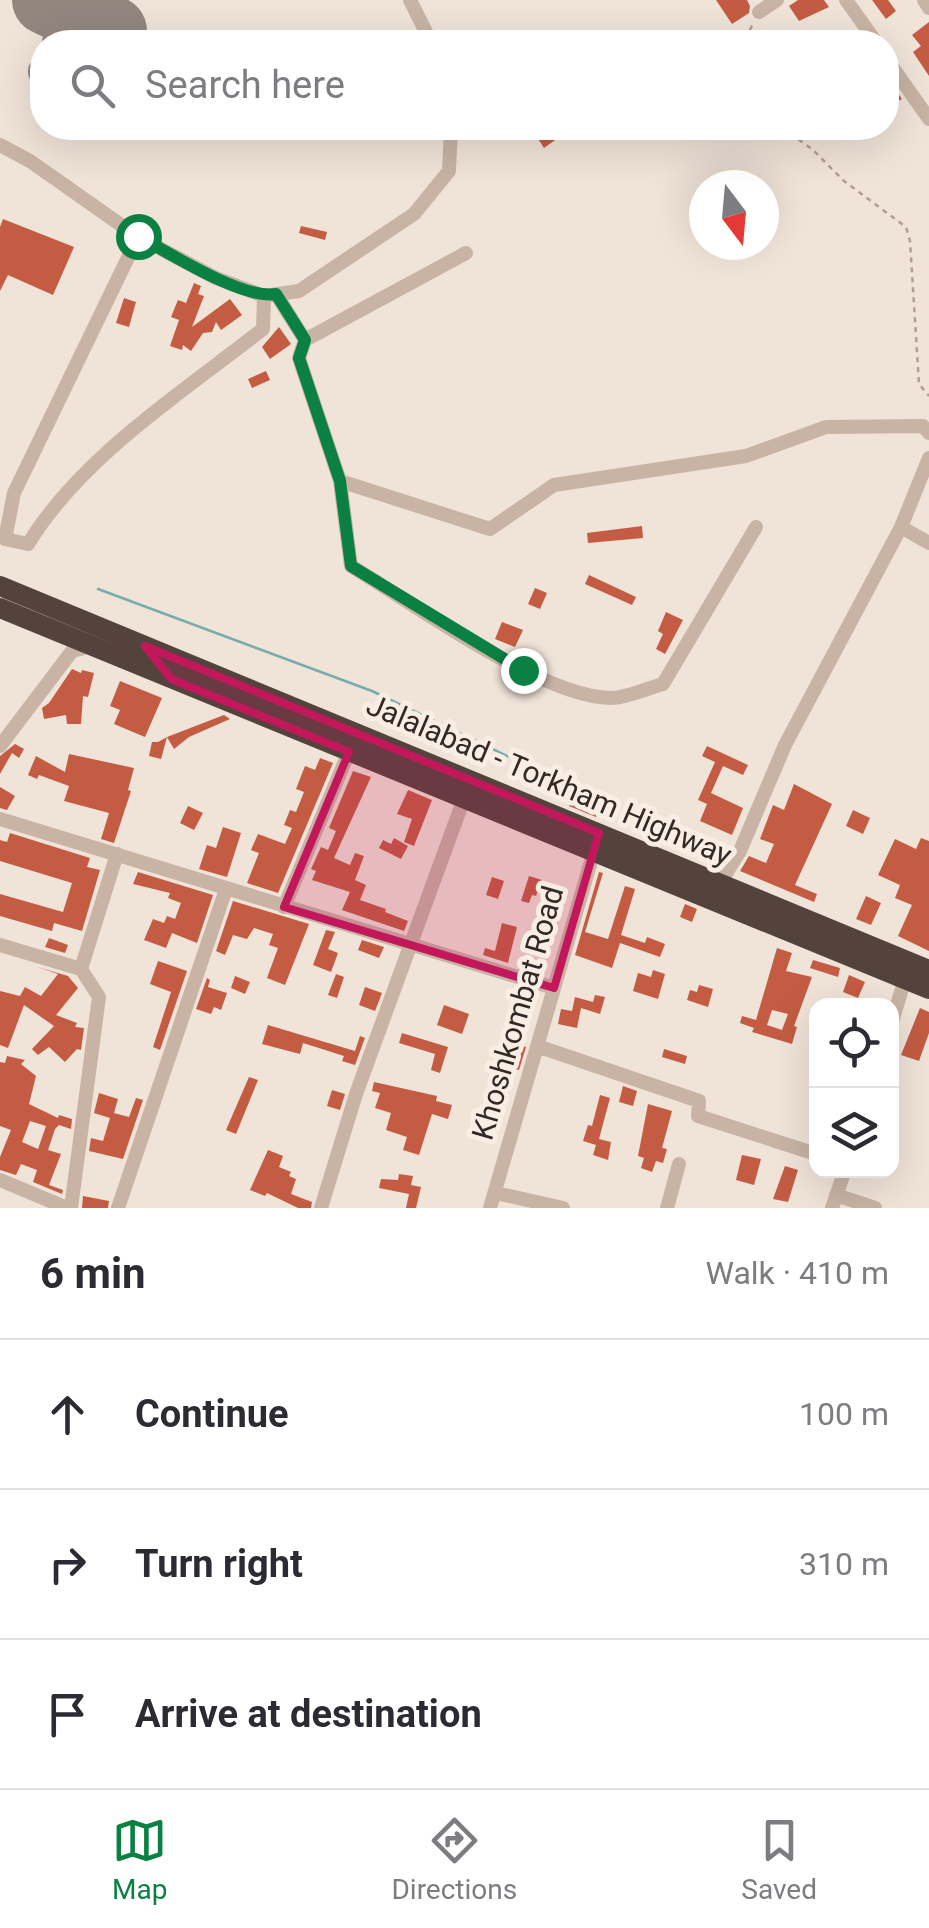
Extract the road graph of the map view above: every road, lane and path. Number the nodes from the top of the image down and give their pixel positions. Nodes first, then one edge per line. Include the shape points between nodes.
1 (410, 0) edge
2 (777, 0) edge
3 (846, 0) edge
4 (924, 0) edge
5 (929, 8) edge
6 (759, 12) joint
7 (425, 30) edge
8 (750, 30) edge
9 (867, 30) edge
10 (899, 76) edge
11 (929, 118) edge
12 (453, 140) edge
13 (799, 140) edge
14 (0, 145) edge
15 (138, 236) junction
16 (466, 253) dead end
17 (270, 295) junction
18 (305, 340) junction
19 (929, 396) edge
20 (929, 433) edge
21 (929, 458) edge
22 (340, 481) junction
23 (756, 527) dead end
24 (901, 527) junction
25 (929, 542) edge
26 (2, 596) edge
27 (92, 635) junction
28 (145, 646) junction
29 (172, 678) junction
30 (353, 742) junction
31 (0, 746) edge
32 (467, 789) junction
33 (0, 819) edge
34 (596, 843) junction
35 (118, 854) junction
36 (720, 884) junction
37 (226, 889) junction
38 (284, 907) junction
39 (0, 944) edge
40 (412, 945) junction
41 (81, 969) junction
42 (915, 971) edge
43 (554, 988) junction
44 (929, 989) edge
45 (899, 1006) edge
46 (537, 1046) junction
47 (809, 1152) edge
48 (678, 1164) dead end
49 (842, 1178) edge
50 (0, 1180) edge
51 (496, 1193) junction
52 (834, 1202) edge
53 (69, 1208) edge
54 (118, 1208) edge
55 (321, 1208) edge
56 (490, 1208) edge
57 (563, 1208) edge
58 (667, 1208) edge
59 (875, 1208) edge

1 - 7 street
2 - 6 street
3 - 9 street
4 - 5 street
6 - 8 path
10 - 11 street
12 - 17 street via 449,171 414,214 299,291
13 - 19 path via 906,227 919,384
14 - 15 street
15 - 17 street via 216,278
15 - 17 street via 14,493 6,539 28,544 56,500 95,464 263,328
16 - 18 street
17 - 18 street
18 - 22 street via 299,358
20 - 22 street via 923,426 826,428 746,456 554,486 490,530
21 - 24 street
22 - 23 street via 351,566 523,670 613,698 663,684
24 - 25 street
24 - 36 street
26 - 27 highway, Jalalabad - Torkham Highway
26 - 27 highway, Jalalabad - Torkham Highway via 36,601
27 - 28 highway, Jalalabad - Torkham Highway
27 - 29 highway, Jalalabad - Torkham Highway
27 - 31 street via 72,651
28 - 29 highway, Jalalabad - Torkham Highway
28 - 30 highway, Jalalabad - Torkham Highway
29 - 30 highway, Jalalabad - Torkham Highway
30 - 32 highway, Jalalabad - Torkham Highway
30 - 38 street
32 - 34 highway, Jalalabad - Torkham Highway
32 - 40 street
33 - 35 street
34 - 36 highway, Jalalabad - Torkham Highway
34 - 42 highway, Jalalabad - Torkham Highway
34 - 43 street, Khoshkombat Road
35 - 37 street
35 - 41 street
36 - 42 highway, Jalalabad - Torkham Highway
37 - 38 street
37 - 54 street
38 - 40 street
39 - 41 street
40 - 43 street
40 - 55 street
41 - 53 street via 98,997
42 - 44 highway, Jalalabad - Torkham Highway
42 - 45 street
43 - 46 street, Khoshkombat Road
46 - 47 street via 698,1101 698,1116
46 - 51 street, Khoshkombat Road
48 - 58 street
49 - 52 street
50 - 53 street
51 - 56 street, Khoshkombat Road
51 - 57 street
52 - 59 street

